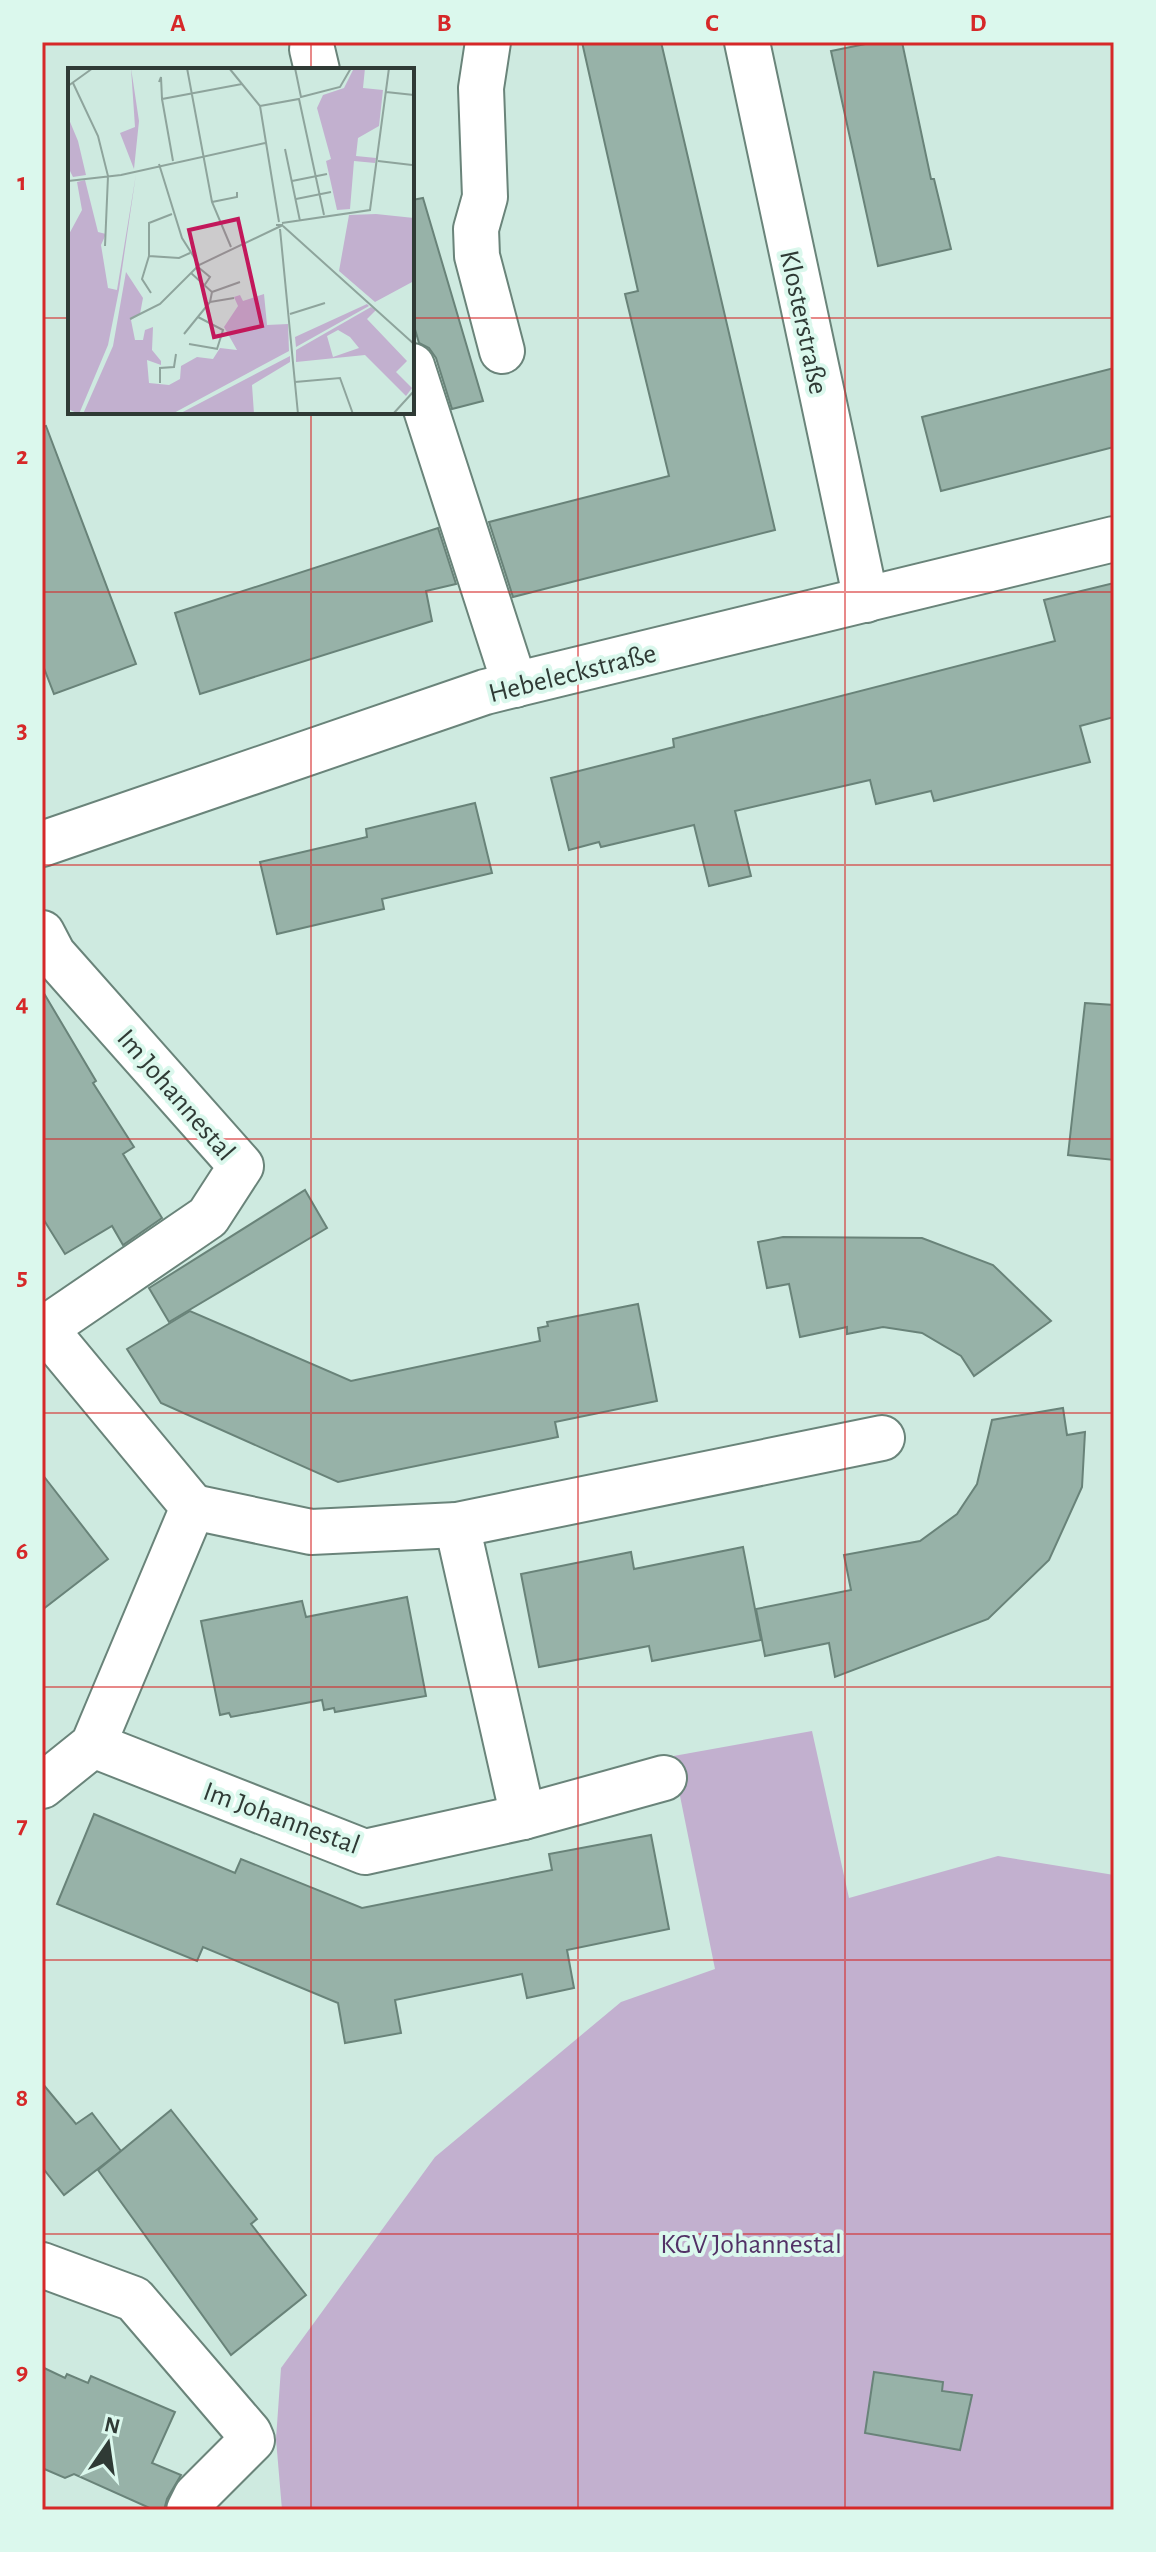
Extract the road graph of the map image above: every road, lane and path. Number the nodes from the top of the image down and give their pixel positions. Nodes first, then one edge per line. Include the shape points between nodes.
1 (488, 42) edge
2 (747, 42) edge
3 (502, 351) dead end
4 (414, 372) edge
5 (1114, 539) edge
6 (866, 600) junction
7 (515, 685) junction
8 (42, 844) edge
9 (42, 933) edge
10 (43, 1327) edge
11 (882, 1438) dead end
12 (193, 1507) junction
13 (457, 1525) junction
14 (93, 1745) junction
15 (664, 1778) dead end
16 (42, 1786) edge
17 (523, 1817) junction
18 (42, 2265) edge
19 (189, 2510) edge

1 - 3 street via 481,88 485,197 476,229 477,256
2 - 6 street, Klosterstraße
4 - 7 street
5 - 6 street, Hebeleckstraße
6 - 7 street, Hebeleckstraße
7 - 8 street, Hebeleckstraße
9 - 10 street, Im Johannestal via 53,954 241,1166 208,1217
10 - 12 street, Im Johannestal
11 - 13 street
12 - 13 street via 311,1532
12 - 14 street
13 - 17 street
14 - 16 street
14 - 17 street, Im Johannestal via 365,1852
15 - 17 street, Im Johannestal
18 - 19 street via 134,2299 249,2433 252,2440 196,2496

